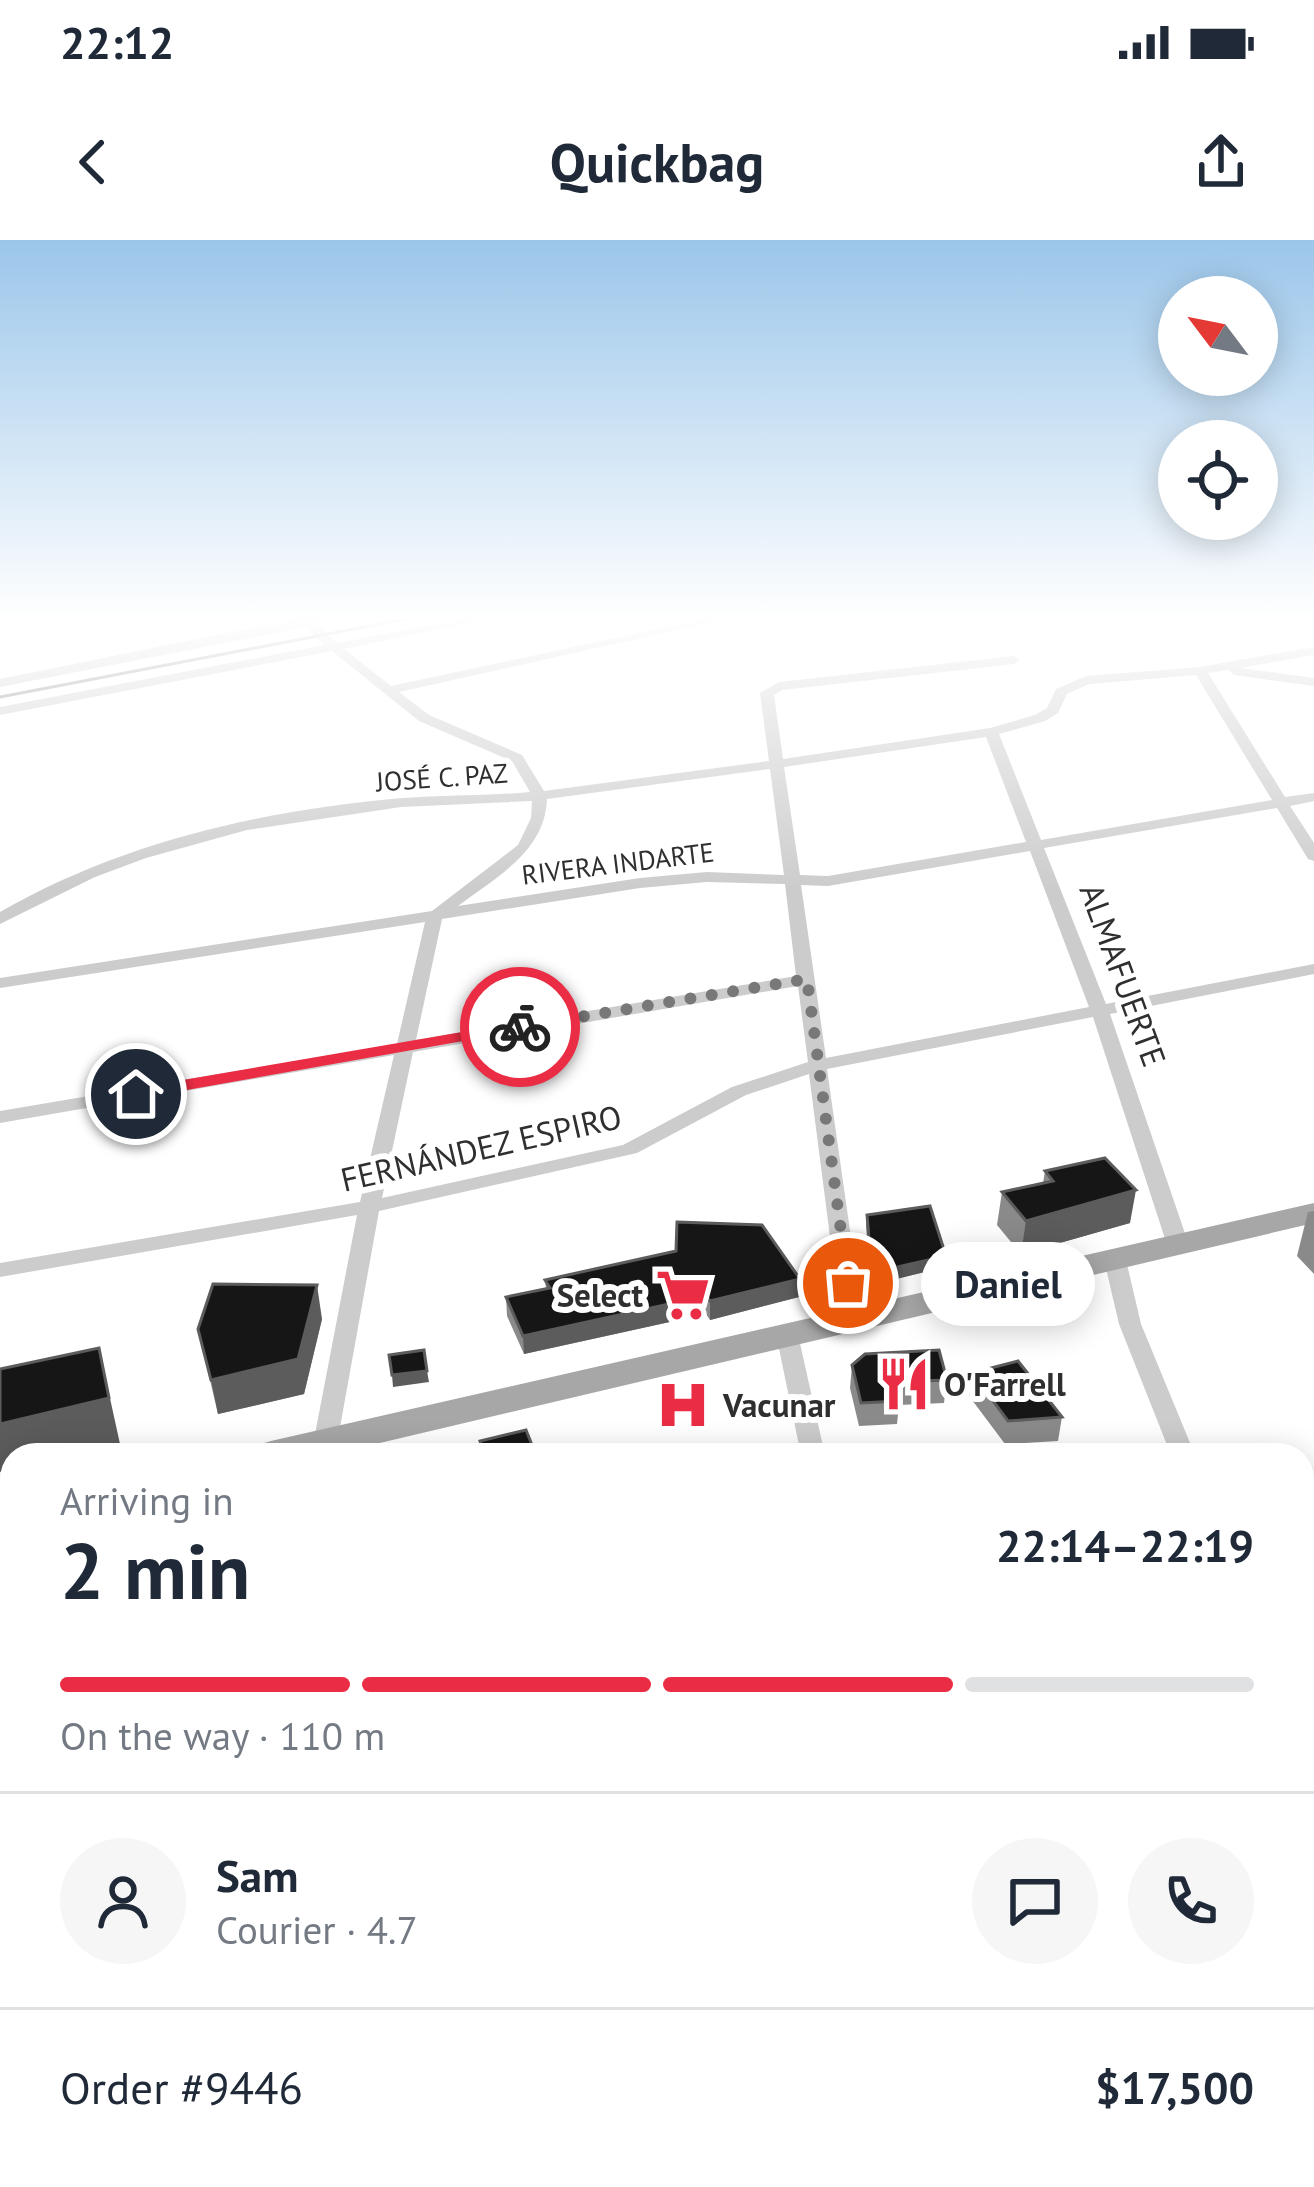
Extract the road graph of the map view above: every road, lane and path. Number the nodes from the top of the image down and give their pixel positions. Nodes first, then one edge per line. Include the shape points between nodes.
1 (413, 709) edge
2 (769, 709) edge
3 (1054, 709) edge
4 (1229, 709) edge
5 (991, 732) junction
6 (778, 764) junction
7 (541, 796) junction
8 (1314, 797) edge
9 (1281, 804) junction
10 (1038, 847) junction
11 (1314, 856) edge
12 (794, 882) junction
13 (434, 917) junction
14 (0, 919) edge
15 (1314, 969) edge
16 (807, 979) junction
17 (0, 983) edge
18 (1100, 1011) junction
19 (406, 1046) junction
20 (818, 1065) junction
21 (0, 1117) edge
22 (370, 1207) junction
23 (1314, 1213) edge
24 (1178, 1245) junction
25 (1115, 1260) junction
26 (0, 1270) edge
27 (852, 1322) junction
28 (788, 1339) junction
29 (324, 1443) edge
30 (352, 1443) edge
31 (810, 1443) edge
32 (1178, 1443) edge

1 - 7 street via 517,758
2 - 6 street
3 - 5 street, JOSÉ C. PAZ
4 - 9 street
5 - 6 street, JOSÉ C. PAZ
5 - 10 street, ALMAFUERTE
6 - 7 street, JOSÉ C. PAZ
6 - 12 street
7 - 13 street via 525,847
7 - 14 street, JOSÉ C. PAZ via 396,803 260,826 98,868
8 - 9 street, RIVERA INDARTE
9 - 10 street, RIVERA INDARTE
9 - 11 street
10 - 12 street, RIVERA INDARTE
10 - 18 street, ALMAFUERTE
12 - 13 street, RIVERA INDARTE via 640,883
12 - 16 street
13 - 17 street, RIVERA INDARTE
13 - 19 street
15 - 18 street, FERNÁNDEZ ESPIRO
16 - 19 street
16 - 20 street
18 - 20 street, FERNÁNDEZ ESPIRO
18 - 24 street, ALMAFUERTE
19 - 21 street
19 - 22 street
20 - 22 street, FERNÁNDEZ ESPIRO via 739,1091 630,1149
20 - 27 street
22 - 26 street, FERNÁNDEZ ESPIRO
22 - 29 street
23 - 24 main road
24 - 25 main road
25 - 27 main road
25 - 32 street via 1136,1342
27 - 28 main road
28 - 30 main road
28 - 31 street

